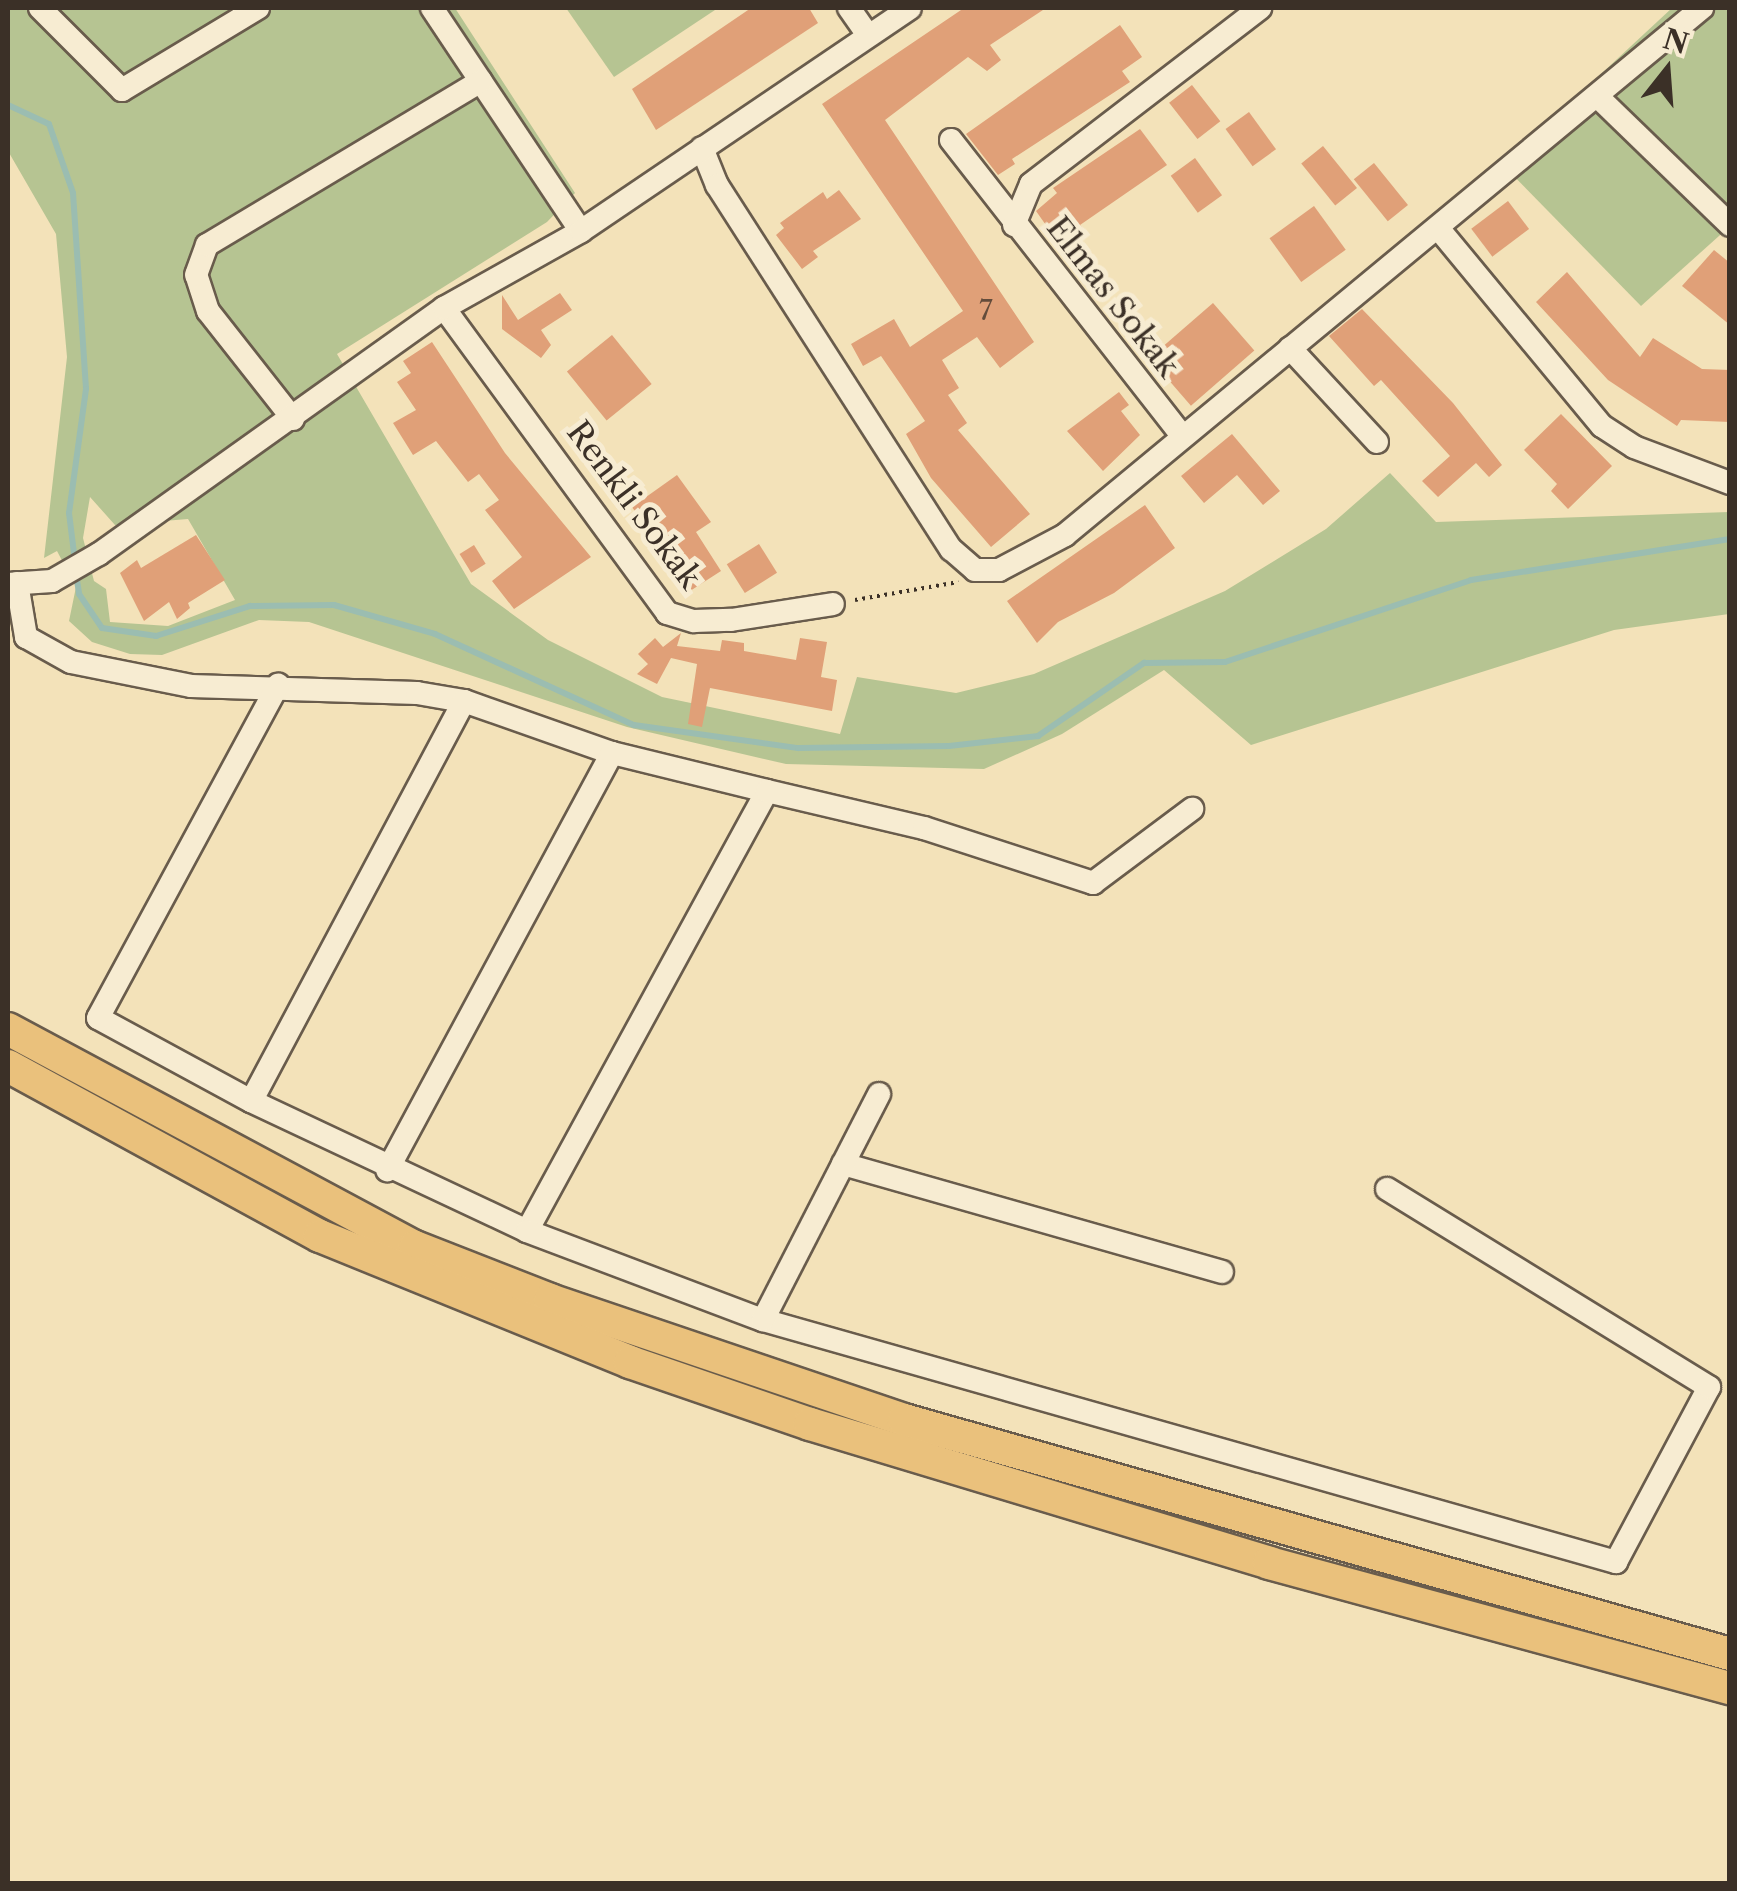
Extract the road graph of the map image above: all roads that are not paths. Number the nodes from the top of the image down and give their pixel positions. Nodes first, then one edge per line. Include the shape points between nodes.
1 (40, 8) edge
2 (258, 8) edge
3 (432, 8) edge
4 (848, 8) edge
5 (910, 8) edge
6 (1260, 8) edge
7 (1702, 8) edge
8 (867, 34) junction
9 (481, 81) junction
10 (1596, 96) junction
11 (951, 140) dead end
12 (702, 148) junction
13 (1014, 225) junction
14 (1730, 225) edge
15 (1438, 228) junction
16 (582, 231) junction
17 (444, 308) junction
18 (1290, 348) junction
19 (293, 419) junction
20 (1182, 436) junction
21 (1377, 442) dead end
22 (1730, 483) edge
23 (12, 584) edge
24 (833, 604) road end
25 (278, 685) junction
26 (464, 701) junction
27 (612, 753) junction
28 (767, 791) junction
29 (1192, 809) dead end
30 (8, 1007) edge
31 (8, 1029) edge
32 (8, 1066) edge
33 (878, 1094) dead end
34 (252, 1101) junction
35 (843, 1164) junction
36 (387, 1170) junction
37 (1386, 1190) dead end
38 (527, 1231) junction
39 (415, 1247) junction
40 (1222, 1272) dead end
41 (763, 1320) junction
42 (1730, 1654) edge
43 (1730, 1688) edge

1 - 2 street via 122,90
3 - 9 street
4 - 8 street
5 - 8 street
6 - 13 street, Elmas Sokak via 1031,184
7 - 10 street
8 - 12 street
9 - 16 street
9 - 19 street via 207,246 196,275 208,310
10 - 14 street
10 - 15 street
11 - 13 street
12 - 16 street
12 - 20 street via 717,185 951,549 974,570 1000,570 1064,535
13 - 20 street, Elmas Sokak
15 - 18 street
15 - 22 street via 1602,426 1634,447
16 - 17 street
17 - 19 street
17 - 24 street, Renkli Sokak via 668,613 694,621 732,620
18 - 20 street
18 - 21 street
19 - 23 street via 100,554 52,580
23 - 25 street via 26,636 71,662 192,686
25 - 26 street
25 - 34 street via 98,1018
26 - 27 street
26 - 34 street
27 - 28 street
27 - 36 street
28 - 29 street via 924,828 1093,882
28 - 38 street
30 - 39 highway
31 - 39 highway
32 - 43 highway via 320,1236 592,1349 810,1424 1252,1558
33 - 35 street
34 - 36 street
35 - 40 street
35 - 41 street
36 - 38 street
37 - 41 street via 1709,1387 1616,1562
38 - 41 street
39 - 42 highway via 715,1360 904,1420

